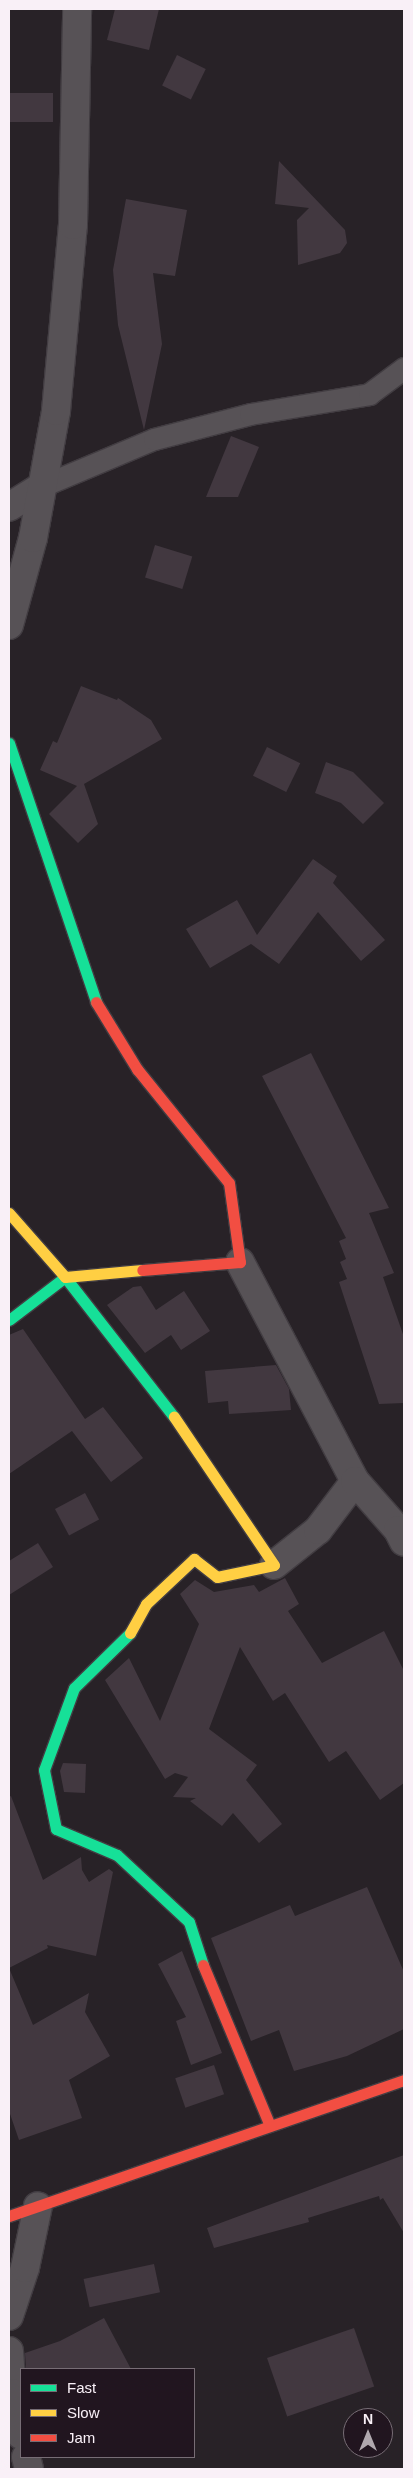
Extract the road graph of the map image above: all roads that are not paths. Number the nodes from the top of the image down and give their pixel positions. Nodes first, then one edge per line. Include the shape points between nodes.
1 (77, 9) edge
2 (404, 368) edge
3 (42, 486) junction
4 (9, 507) edge
5 (9, 625) edge
6 (9, 743) edge
7 (9, 1213) edge
8 (240, 1262) junction
9 (65, 1277) junction
10 (9, 1320) edge
11 (355, 1481) junction
12 (404, 1542) edge
13 (274, 1565) junction
14 (404, 2080) edge
15 (270, 2126) junction
16 (38, 2206) junction
17 (9, 2216) edge
18 (9, 2316) edge
19 (9, 2351) edge
20 (20, 2430) edge

1 - 3 street via 73,225 56,411
2 - 3 lane via 369,394 250,414 154,439
3 - 4 street
3 - 5 street via 33,538
6 - 8 main road via 91,994 137,1069 229,1182
7 - 9 main road
8 - 9 main road
8 - 11 street
9 - 10 main road
9 - 13 main road via 166,1406
11 - 12 street via 398,1530
11 - 13 street via 318,1530
13 - 15 main road via 217,1577 194,1559 146,1604 128,1638 74,1688 44,1770 56,1829 117,1855 189,1922 206,1973
14 - 15 main road
15 - 16 main road
16 - 17 main road
16 - 18 street via 25,2268
19 - 20 street via 12,2393

